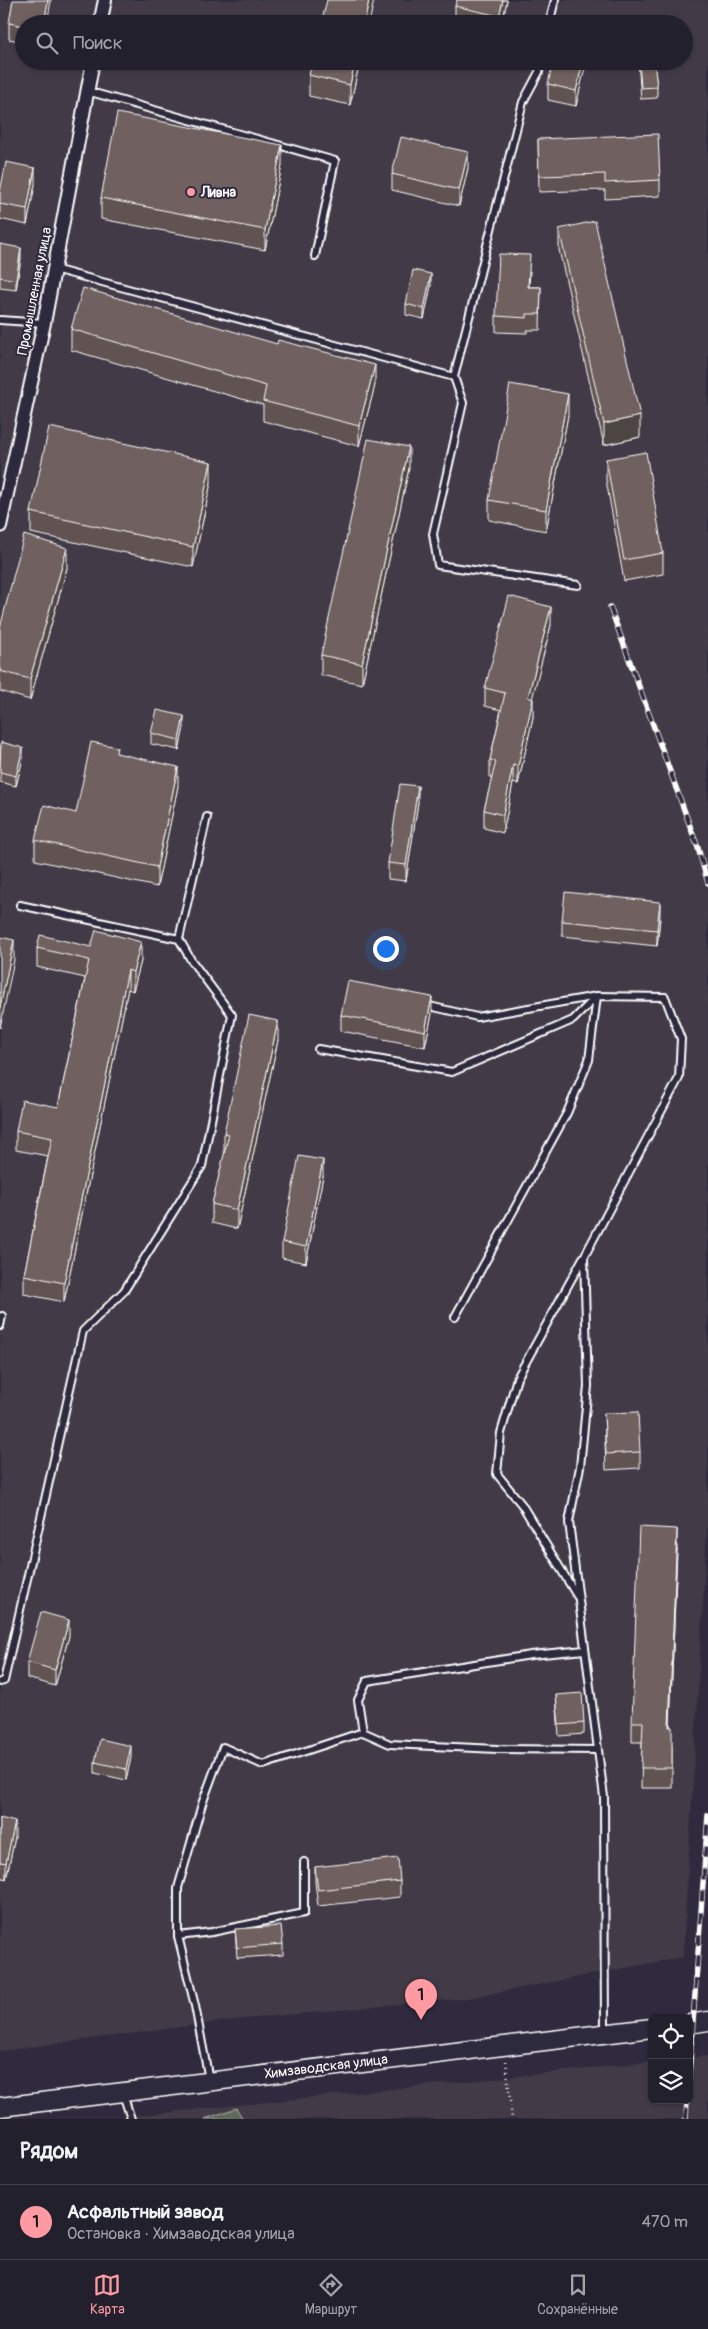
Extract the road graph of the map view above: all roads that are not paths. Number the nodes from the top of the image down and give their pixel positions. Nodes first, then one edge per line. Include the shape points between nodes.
1 (105, 0) edge
2 (555, 0) edge
3 (102, 15) edge
4 (551, 15) edge
5 (92, 70) edge
6 (539, 70) edge
7 (88, 91) junction
8 (315, 256) dead end
9 (54, 269) junction
10 (0, 320) edge
11 (44, 323) junction
12 (454, 377) junction
13 (4, 487) edge
14 (0, 526) edge
15 (578, 585) dead end
16 (207, 817) dead end
17 (20, 905) dead end
18 (179, 940) junction
19 (597, 996) junction
20 (420, 1004) edge
21 (318, 1049) dead end
22 (584, 1256) junction
23 (2, 1316) dead end
24 (455, 1317) dead end
25 (0, 1326) edge
26 (579, 1599) junction
27 (585, 1650) junction
28 (0, 1682) edge
29 (363, 1732) junction
30 (598, 1750) junction
31 (612, 1793) dead end
32 (604, 1797) junction
33 (304, 1862) dead end
34 (178, 1936) junction
35 (708, 2021) edge
36 (693, 2023) edge
37 (648, 2028) edge
38 (605, 2032) junction
39 (209, 2081) junction
40 (123, 2092) junction
41 (0, 2107) edge
42 (131, 2119) edge

1 - 3 street
2 - 4 lane
5 - 7 street, Промышленная улица
6 - 12 lane via 523,102
7 - 8 lane via 335,161
7 - 9 street, Промышленная улица
9 - 11 street, Промышленная улица
9 - 12 lane
10 - 11 lane
11 - 13 street, Промышленная улица
12 - 15 lane via 463,403 433,534 438,565
13 - 14 street, Промышленная улица
16 - 18 lane
17 - 18 lane
18 - 28 lane via 232,1016 202,1166 124,1291 83,1331 4,1681
19 - 20 lane via 477,1017
19 - 21 lane via 573,1020 452,1072
19 - 22 lane via 665,997 681,1039 679,1078
19 - 24 lane via 589,1060 567,1113
22 - 26 lane via 588,1386 580,1468 569,1522
22 - 26 lane via 517,1378 501,1433 497,1474 522,1505
23 - 25 lane
26 - 27 lane
27 - 29 lane via 531,1655 367,1681 358,1700
27 - 30 lane
29 - 30 lane via 390,1744
29 - 34 lane via 263,1765 223,1747 202,1804 178,1888
30 - 32 lane
31 - 32 lane
32 - 38 lane
33 - 34 lane via 304,1913
34 - 39 lane
35 - 36 street
37 - 38 street, Химзаводская улица
38 - 39 street, Химзаводская улица
39 - 40 street, Химзаводская улица
40 - 41 street, Химзаводская улица
40 - 42 lane

